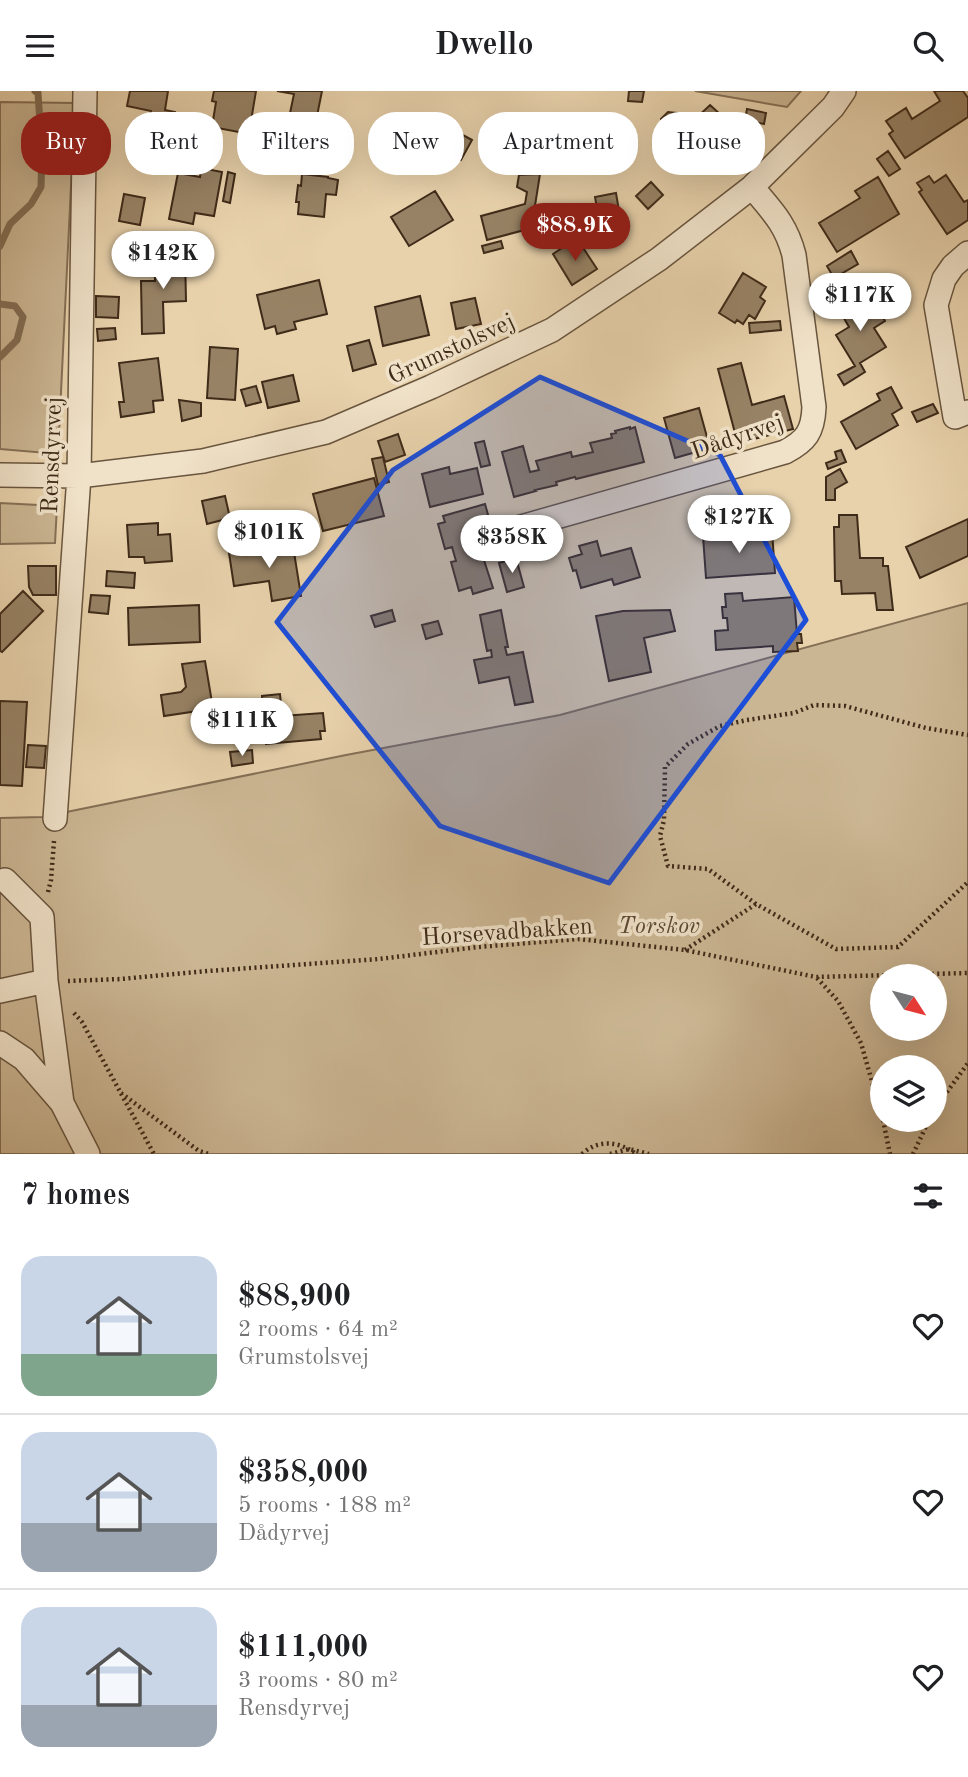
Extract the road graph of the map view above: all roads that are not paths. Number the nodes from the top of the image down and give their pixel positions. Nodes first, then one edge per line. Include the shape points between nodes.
1 (85, 91) edge
2 (844, 91) edge
3 (752, 187) junction
4 (968, 253) edge
5 (968, 412) edge
6 (0, 475) edge
7 (79, 476) junction
8 (507, 531) dead end
9 (55, 820) road end
10 (5, 880) dead end
11 (46, 981) junction
12 (0, 991) edge
13 (0, 1043) edge
14 (62, 1103) junction
15 (88, 1154) edge

1 - 7 street, Rensdyrvej
2 - 3 street, Grumstolsvej
3 - 7 street, Grumstolsvej via 659,259 552,330 326,432 203,461
3 - 8 street, Dådyrvej via 782,223 794,255 814,407 808,435 785,453
4 - 5 street via 944,279 936,305 955,417
6 - 7 street, Grumstolsvej
7 - 9 street, Rensdyrvej
10 - 11 street via 42,917
11 - 12 street
11 - 14 street
13 - 14 street via 24,1059
14 - 15 street

